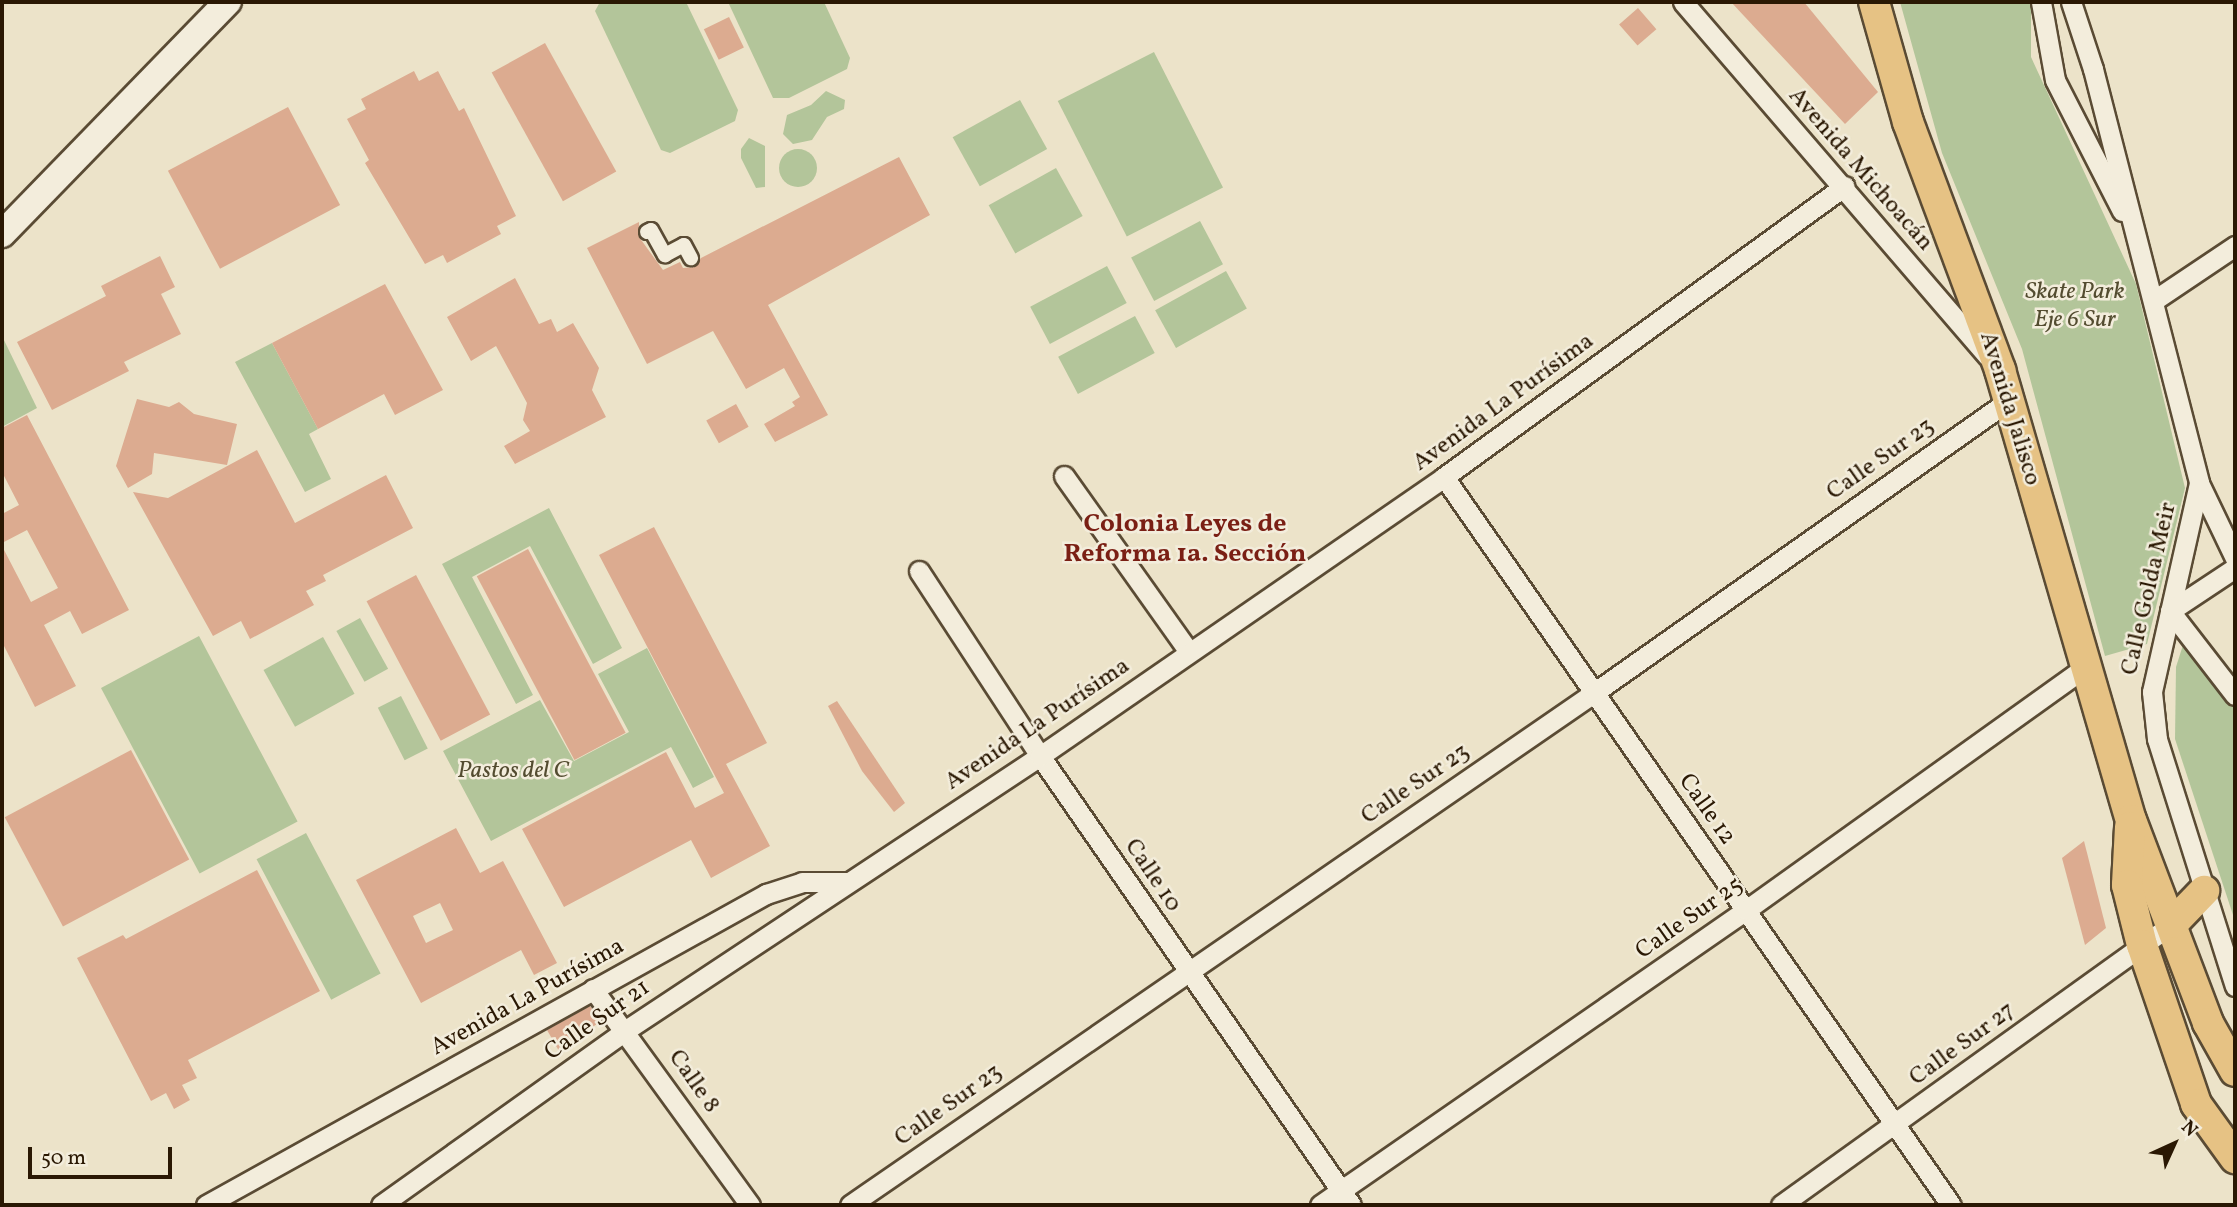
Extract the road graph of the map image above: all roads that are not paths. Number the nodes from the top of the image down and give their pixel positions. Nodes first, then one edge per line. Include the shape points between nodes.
1 (228, 2) edge
2 (1683, 2) edge
3 (1874, 2) edge
4 (2041, 2) edge
5 (2071, 2) edge
6 (1844, 186) junction
7 (30, 204) junction
8 (2, 214) edge
9 (647, 232) dead end
10 (2, 234) edge
11 (2137, 239) junction
12 (2235, 246) edge
13 (691, 258) dead end
14 (2153, 301) junction
15 (2000, 370) junction
16 (2008, 401) junction
17 (1065, 476) dead end
18 (1444, 477) junction
19 (2199, 483) junction
20 (2235, 558) edge
21 (2235, 568) edge
22 (919, 571) dead end
23 (2170, 611) junction
24 (1188, 652) junction
25 (2085, 667) junction
26 (1595, 692) junction
27 (2235, 695) edge
28 (1040, 755) junction
29 (2131, 820) junction
30 (847, 883) junction
31 (2204, 891) junction
32 (1746, 910) junction
33 (2173, 923) junction
34 (2142, 945) junction
35 (1188, 971) junction
36 (2235, 986) edge
37 (593, 989) junction
38 (626, 1030) junction
39 (2235, 1072) edge
40 (1896, 1126) junction
41 (2235, 1158) edge
42 (1346, 1198) edge
43 (217, 1203) edge
44 (381, 1205) edge
45 (750, 1205) edge
46 (850, 1205) edge
47 (1320, 1205) edge
48 (1781, 1205) edge
49 (1951, 1205) edge

1 - 7 main road
2 - 6 street, Avenida Michoacán
3 - 15 main road, Avenida Jalisco via 1908,122
4 - 11 street, Calle Golda Meir via 2055,80
5 - 11 street, Calle Golda Meir
6 - 15 street, Avenida Michoacán
6 - 18 street, Avenida La Purísima
7 - 8 main road
7 - 10 main road
9 - 13 street via 651,230 664,256 684,245
11 - 14 street, Calle Golda Meir
12 - 14 street
14 - 19 street, Calle Golda Meir
15 - 16 main road, Avenida Jalisco
16 - 25 main road, Avenida Jalisco
16 - 26 street, Calle Sur 23
17 - 24 street
18 - 24 street, Avenida La Purísima
18 - 26 street, Calle 12
19 - 20 street
19 - 23 street, Calle Golda Meir
21 - 23 street
22 - 28 street, Calle 10
23 - 27 street
23 - 31 street, Calle Golda Meir via 2152,692 2157,739
24 - 28 street, Avenida La Purísima
25 - 29 main road, Avenida Jalisco
25 - 32 street, Calle Sur 25
26 - 32 street, Calle 12
26 - 35 street, Calle Sur 23
28 - 30 street, Avenida La Purísima
28 - 35 street, Calle 10
29 - 33 main road
29 - 34 main road via 2127,885
30 - 37 street, Avenida La Purísima via 802,882 766,894
30 - 38 street, Calle Sur 21
31 - 33 main road
31 - 36 street, Calle Golda Meir
32 - 40 street, Calle 12
32 - 42 street, Calle Sur 25
33 - 34 street, Calle Sur 27
33 - 39 main road via 2208,1023
34 - 40 street, Calle Sur 27
34 - 41 main road via 2196,1104
35 - 42 street, Calle 10
35 - 46 street, Calle Sur 23
37 - 38 street, Calle 8
37 - 43 street, Avenida La Purísima
38 - 44 street, Calle Sur 21
38 - 45 street, Calle 8
40 - 48 street, Calle Sur 27
40 - 49 street, Calle 12
42 - 47 street, Calle Sur 25

